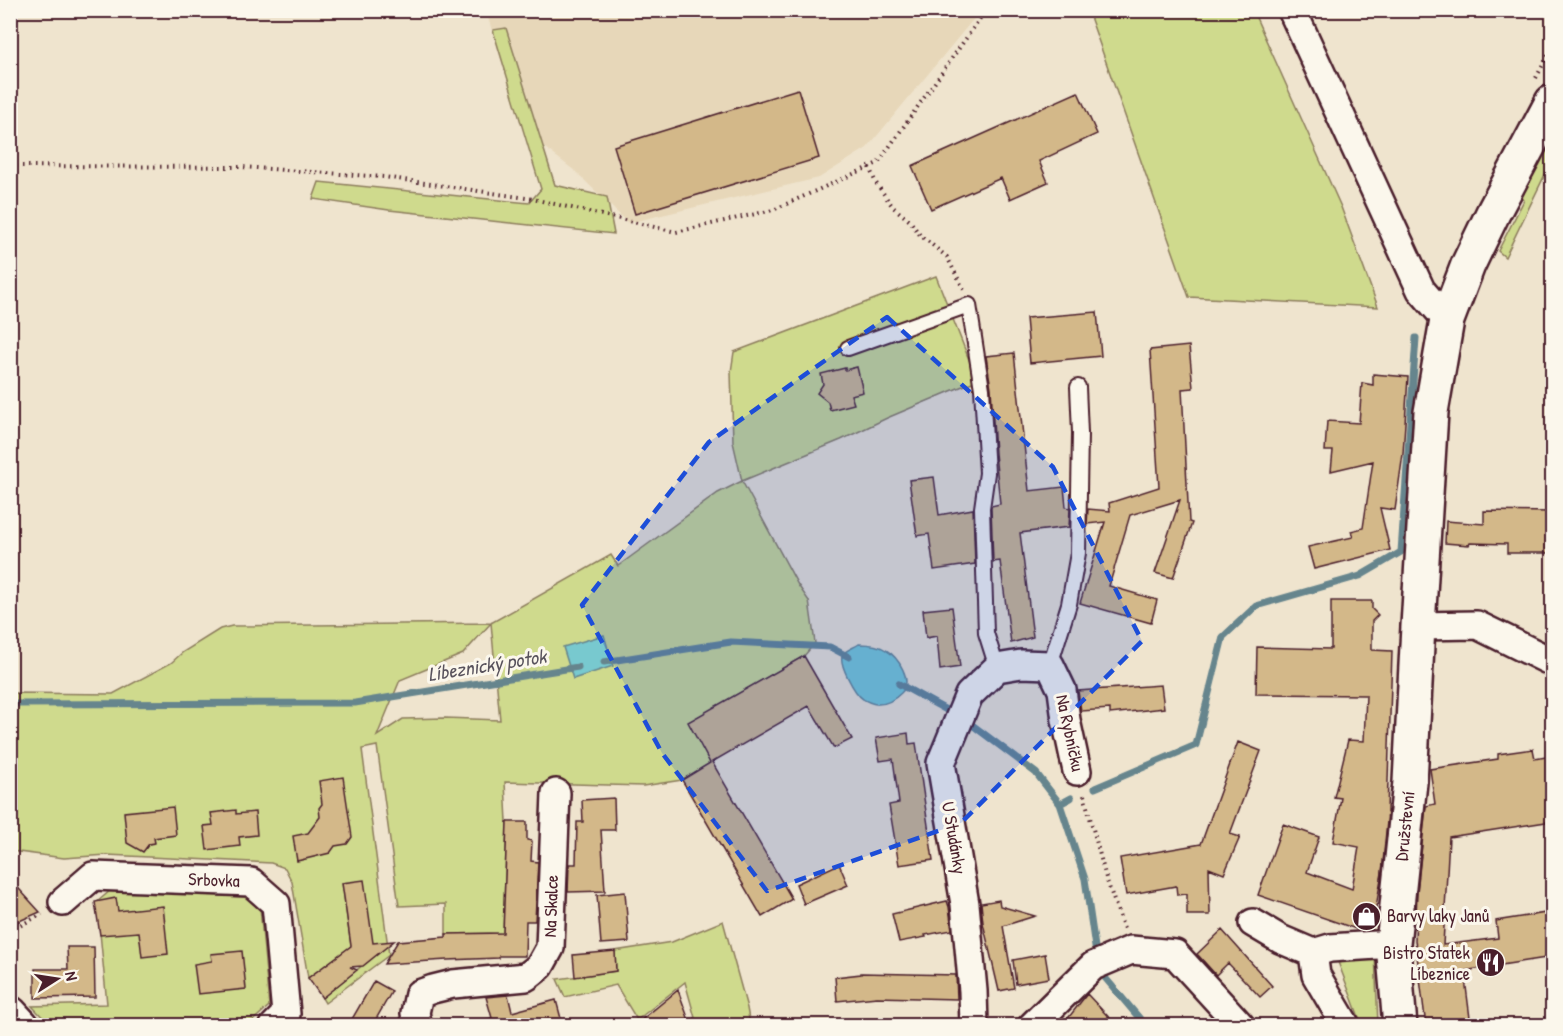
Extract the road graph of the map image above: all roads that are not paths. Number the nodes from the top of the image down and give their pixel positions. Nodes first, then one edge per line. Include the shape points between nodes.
1 (1292, 10) edge
2 (1552, 102) edge
3 (1446, 320) junction
4 (848, 348) dead end
5 (1078, 387) dead end
6 (1418, 626) junction
7 (1552, 662) edge
8 (1050, 665) junction
9 (997, 668) junction
10 (1077, 771) road end
11 (556, 793) dead end
12 (63, 902) road end
13 (1253, 923) dead end
14 (1393, 944) junction
15 (1313, 953) junction
16 (10, 1013) edge
17 (22, 1026) edge
18 (274, 1026) edge
19 (418, 1026) edge
20 (974, 1026) edge
21 (1032, 1026) edge
22 (1241, 1026) edge
23 (1346, 1026) edge
24 (1400, 1026) edge

1 - 3 street via 1421,290
2 - 3 street, Družstevní via 1483,234
3 - 6 street, Družstevní via 1431,412
4 - 9 lane via 969,305 982,389 987,473 982,508 986,633
5 - 8 lane via 1078,553 1069,604
6 - 7 street via 1477,625
6 - 14 street, Družstevní via 1410,782
8 - 9 street
8 - 10 street, Na Rybníčku via 1062,690
9 - 20 street, U Studánky via 969,695 941,764 965,904
11 - 19 street, Na Skalce via 550,948 540,966 526,977 453,984 419,994 415,1013
12 - 18 street, Srbovka via 93,876 251,882 276,904 286,1014
13 - 15 street
14 - 15 street via 1330,948
14 - 24 street, Družstevní
15 - 23 street via 1316,975
16 - 17 street
21 - 22 street via 1093,966 1131,950 1175,954

